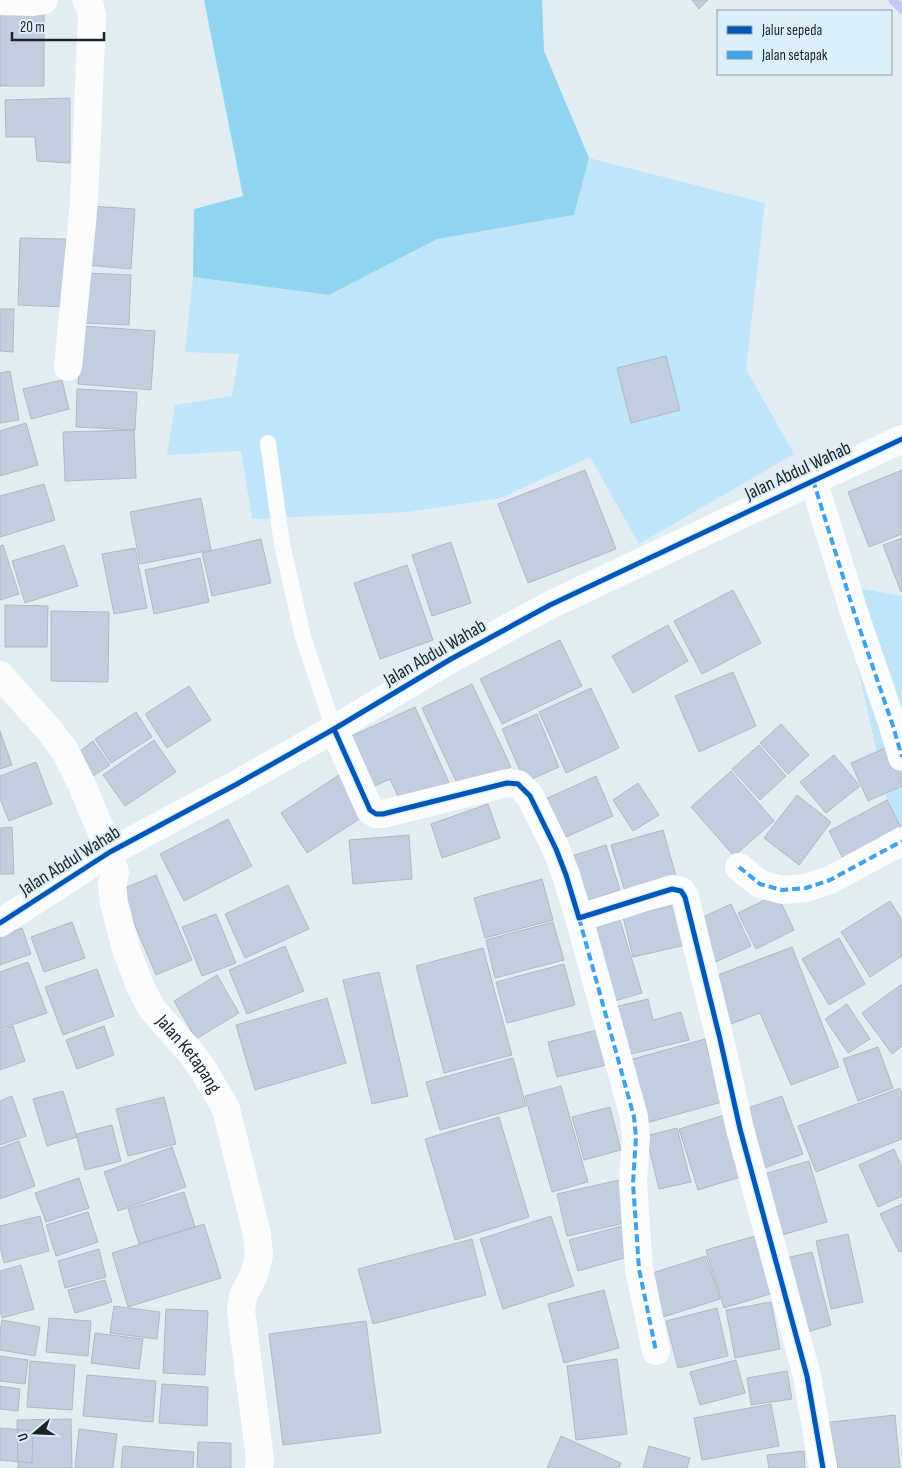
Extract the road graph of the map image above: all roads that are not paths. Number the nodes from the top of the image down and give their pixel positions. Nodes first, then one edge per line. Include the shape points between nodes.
1 (44, 0) edge
2 (86, 0) edge
3 (0, 1) edge
4 (68, 367) dead end
5 (902, 439) edge
6 (268, 443) dead end
7 (813, 480) junction
8 (0, 675) edge
9 (334, 730) junction
10 (902, 757) edge
11 (902, 841) edge
12 (110, 852) junction
13 (739, 867) dead end
14 (579, 918) junction
15 (0, 923) edge
16 (656, 1351) dead end
17 (260, 1468) edge
18 (823, 1468) edge

1 - 3 street
2 - 4 street via 92,16 84,202
5 - 7 street, Jalan Abdul Wahab
6 - 9 lane via 290,581 303,637
7 - 9 street, Jalan Abdul Wahab via 550,605
7 - 10 street
8 - 12 street, Jalan Ketapang via 65,751
9 - 12 street, Jalan Abdul Wahab
9 - 14 street via 370,810 376,814 507,783 518,784 530,796 556,849
11 - 13 street via 830,880 806,888 782,890 760,884
12 - 15 street, Jalan Abdul Wahab
12 - 17 street, Jalan Ketapang via 115,873 112,885 114,903 140,986 152,1009 204,1071 226,1109 257,1234 259,1255 243,1296 241,1311
14 - 16 street via 634,1117 639,1270
14 - 18 street via 672,889 681,891 685,897 740,1129 807,1376

